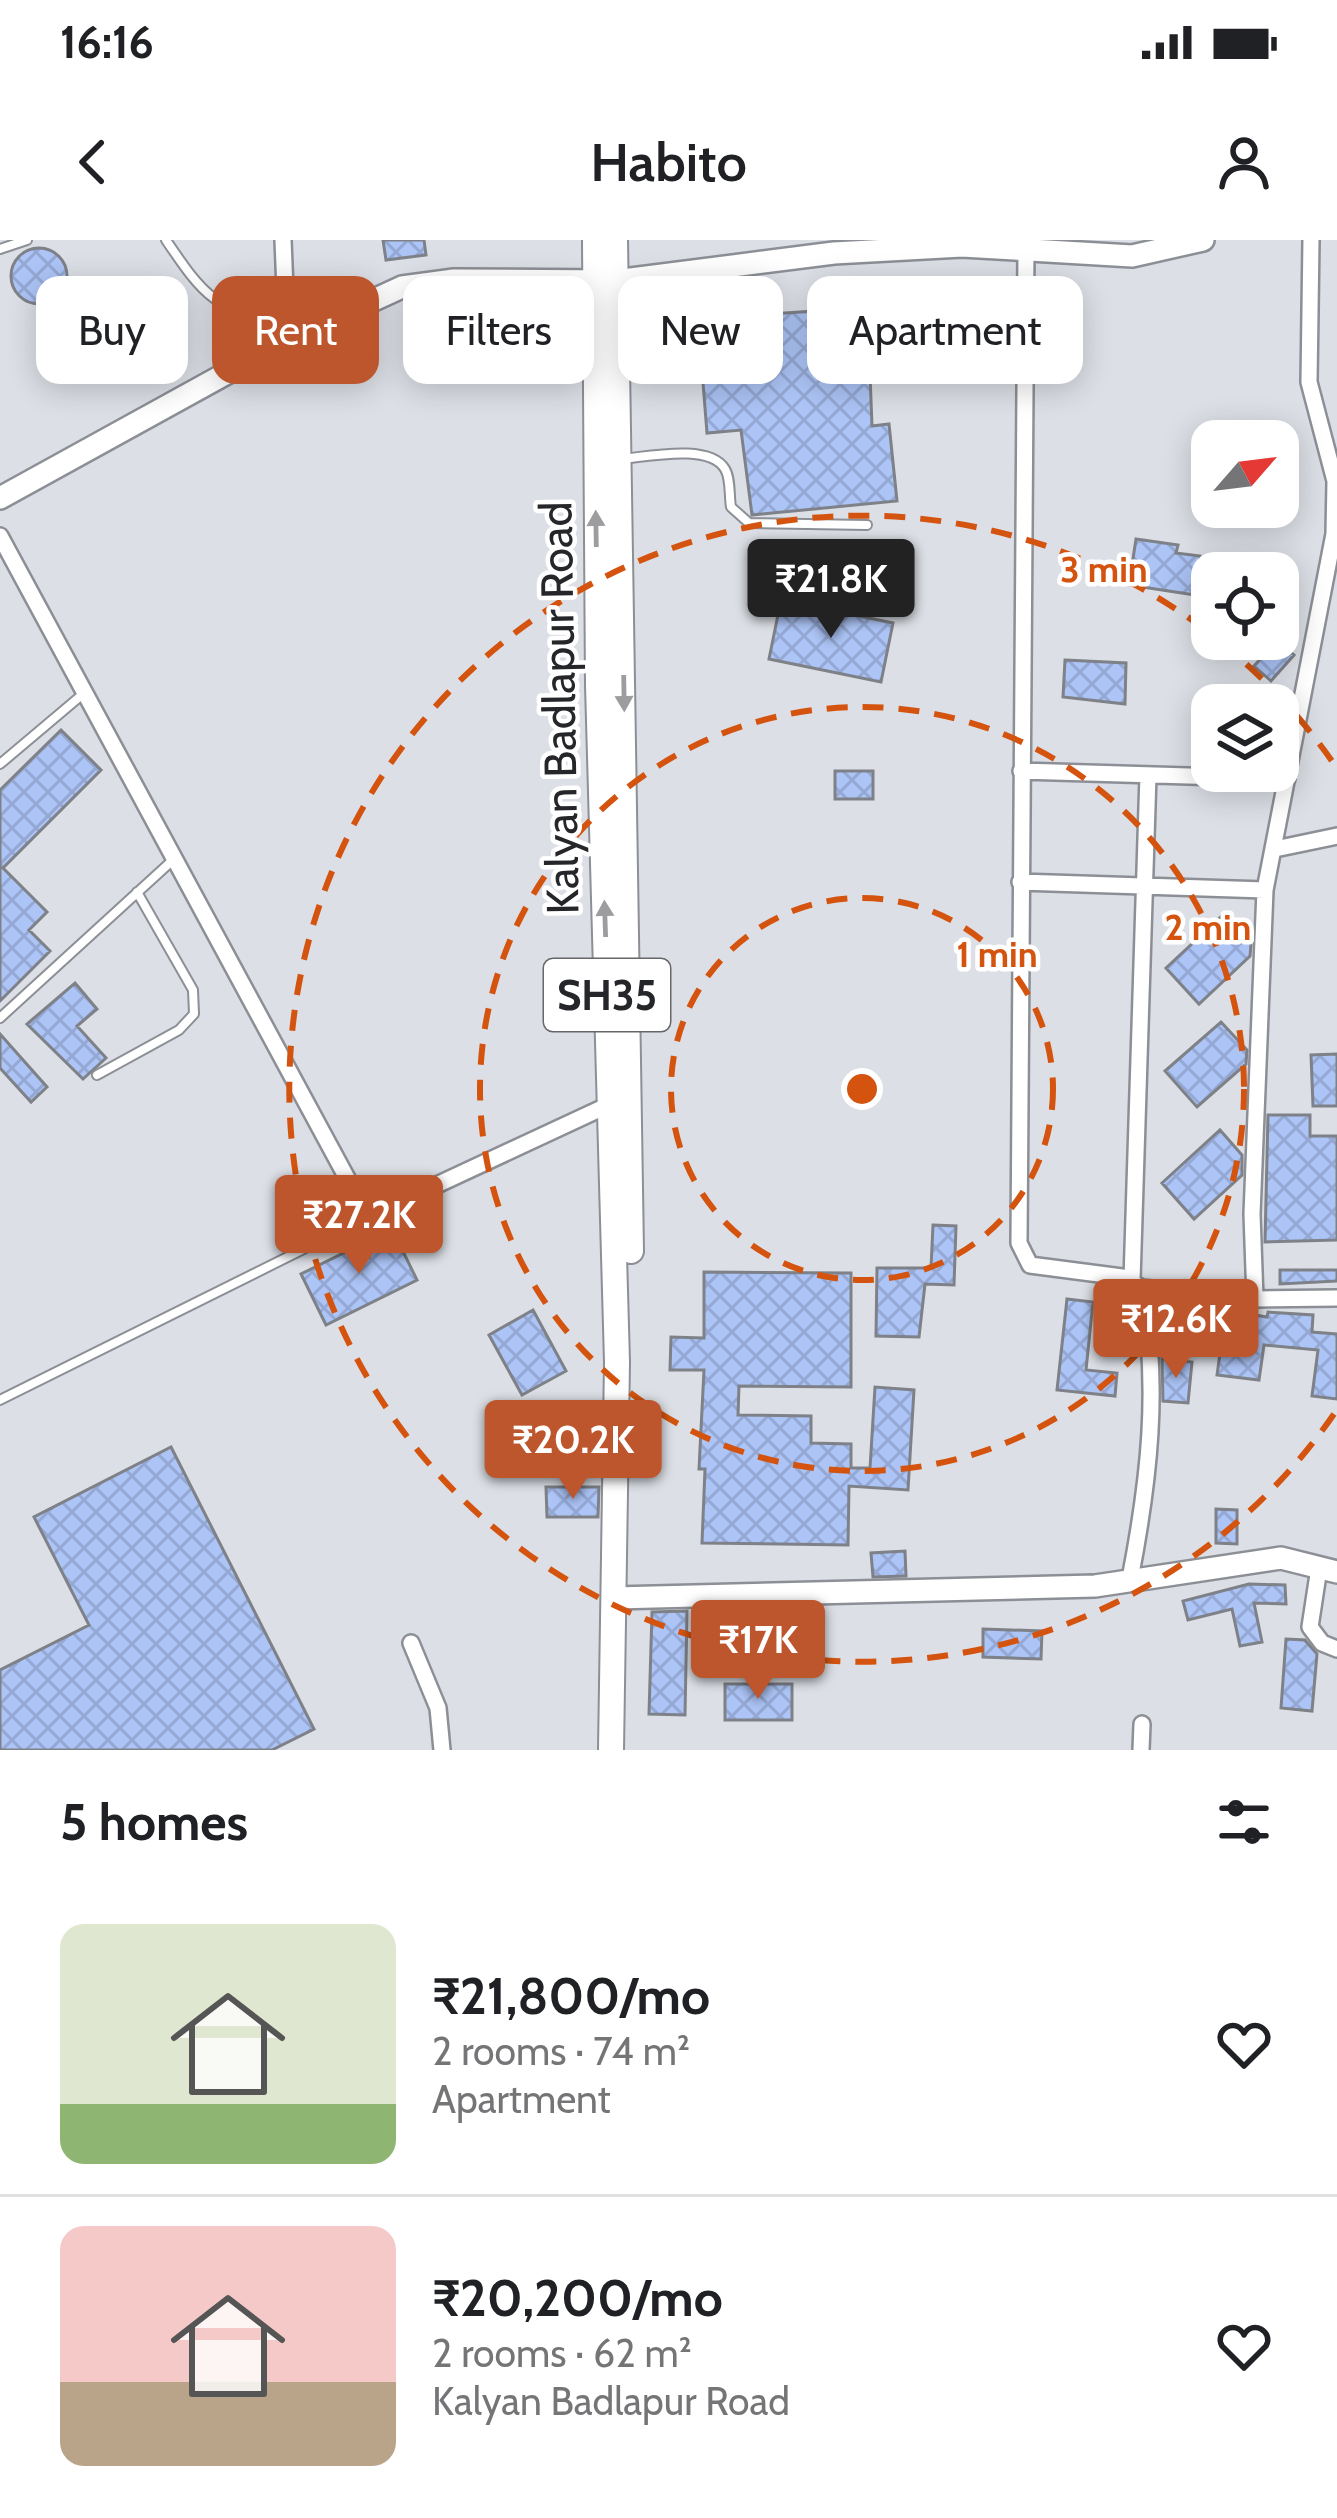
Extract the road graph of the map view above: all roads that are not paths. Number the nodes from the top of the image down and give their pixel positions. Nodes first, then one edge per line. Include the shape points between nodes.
1 (27, 240) edge
2 (166, 240) edge
3 (283, 240) edge
4 (596, 240) edge
5 (615, 240) edge
6 (1203, 240) edge
7 (1311, 240) edge
8 (1026, 247) junction
9 (0, 249) edge
10 (284, 276) edge
11 (606, 281) junction
12 (379, 298) edge
13 (212, 299) edge
14 (212, 381) edge
15 (1334, 454) edge
16 (620, 459) junction
17 (0, 498) edge
18 (867, 525) dead end
19 (0, 536) edge
20 (83, 694) junction
21 (1299, 720) edge
22 (0, 764) edge
23 (1021, 771) junction
24 (1148, 775) junction
25 (1191, 776) edge
26 (1285, 792) edge
27 (1337, 836) edge
28 (1275, 849) junction
29 (174, 859) junction
30 (1020, 882) junction
31 (1146, 886) junction
32 (1265, 890) junction
33 (137, 892) junction
34 (0, 1018) edge
35 (97, 1075) dead end
36 (621, 1099) junction
37 (368, 1217) junction
38 (1137, 1284) junction
39 (1337, 1298) edge
40 (1255, 1299) junction
41 (0, 1400) edge
42 (1328, 1570) edge
43 (1130, 1579) junction
44 (621, 1598) junction
45 (410, 1643) dead end
46 (1337, 1649) edge
47 (1142, 1724) dead end
48 (442, 1750) edge
49 (611, 1750) edge
50 (625, 1750) edge
51 (1141, 1750) edge

1 - 9 lane
2 - 13 lane
3 - 10 street
4 - 11 main road, Kalyan Badlapur Road / SH35
5 - 11 main road, Kalyan Badlapur Road / SH35
6 - 8 street via 1132,256
7 - 15 street via 1309,382
8 - 11 street via 834,253
8 - 23 street
11 - 12 street via 454,280
11 - 16 main road, Kalyan Badlapur Road / SH35
36 -> 11 main road, Kalyan Badlapur Road / SH35 via 598,685
14 - 17 street
15 - 21 street via 1330,568
16 - 18 lane via 715,459 728,474 731,507 749,524
16 -> 36 main road, Kalyan Badlapur Road / SH35
19 - 20 street
20 - 22 lane
20 - 29 street
23 - 24 street
23 - 30 street
24 - 25 street
24 - 31 street
26 - 28 street
27 - 28 street
28 - 32 street
29 - 33 lane
29 - 37 street
30 - 31 street
30 - 38 street via 1022,1258 1042,1269
31 - 32 street
31 - 38 street
32 - 40 street
33 - 34 lane
33 - 35 lane via 193,990 194,1014
36 - 37 street
36 - 44 main road, Kalyan Badlapur Road / SH35
37 - 41 lane
38 - 40 street
38 - 43 street via 1154,1378 1147,1497
39 - 40 street
42 - 43 street via 1281,1558
42 - 46 street via 1310,1627
43 - 44 street
44 - 49 main road, Kalyan Badlapur Road / SH35
44 - 50 main road, Kalyan Badlapur Road / SH35
45 - 48 street via 438,1708
47 - 51 street

